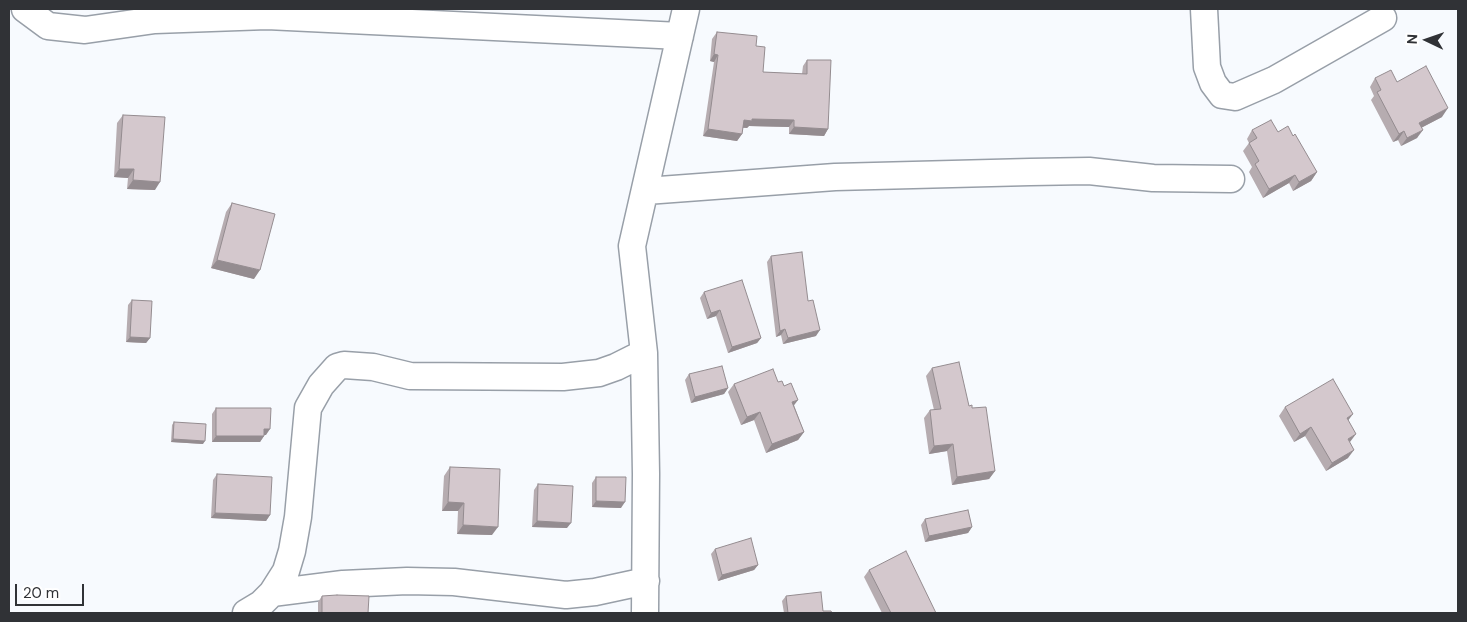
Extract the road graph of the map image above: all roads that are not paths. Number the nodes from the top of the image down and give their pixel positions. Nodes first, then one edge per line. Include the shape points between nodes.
1 (25, 9) edge
2 (686, 9) edge
3 (1204, 9) edge
4 (1382, 18) dead end
5 (680, 36) junction
6 (1231, 180) dead end
7 (646, 191) junction
8 (644, 353) junction
9 (646, 581) junction
10 (272, 593) junction
11 (246, 613) edge
12 (645, 613) edge

1 - 5 street via 48,26 85,30 156,20 268,16
2 - 5 street
3 - 4 street via 1207,67 1213,83 1222,94 1235,98 1274,80
5 - 7 street
6 - 7 street via 1153,178 1089,171 835,177
7 - 8 street via 632,246
8 - 9 street
8 - 10 street via 599,373 563,377 410,376 373,367 337,367 320,385 308,408 294,543 286,571
9 - 10 street via 566,595 454,582 407,581 343,584
9 - 12 street
10 - 11 street

